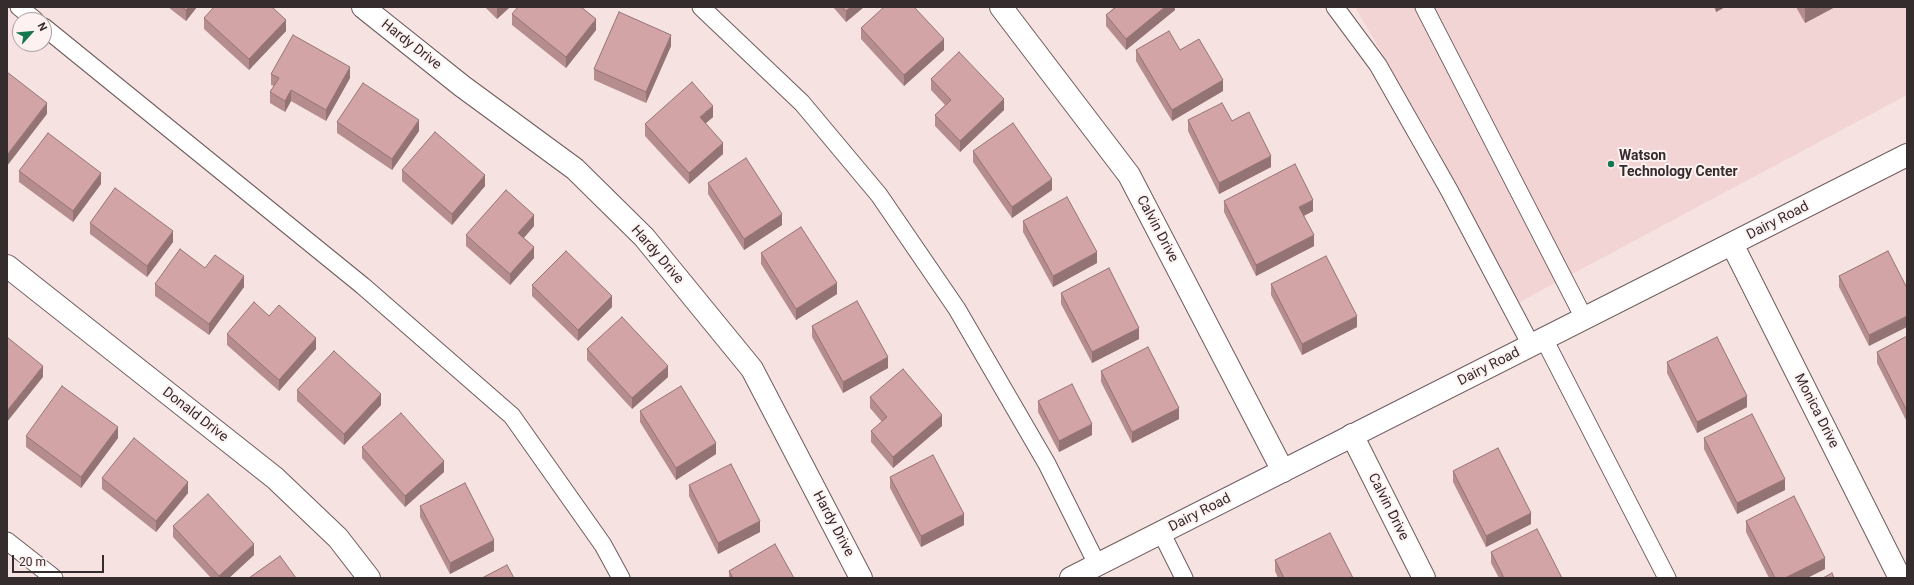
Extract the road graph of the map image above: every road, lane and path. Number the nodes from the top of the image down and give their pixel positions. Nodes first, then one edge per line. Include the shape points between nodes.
1 (363, 7) edge
2 (701, 7) edge
3 (1001, 7) edge
4 (1335, 7) edge
5 (1424, 7) edge
6 (52, 33) edge
7 (1907, 155) edge
8 (1732, 244) junction
9 (7, 266) edge
10 (1584, 318) junction
11 (1538, 342) junction
12 (1352, 436) junction
13 (1283, 471) junction
14 (1161, 532) junction
15 (7, 541) edge
16 (1097, 564) junction
17 (54, 578) edge
18 (369, 578) edge
19 (621, 578) edge
20 (862, 578) edge
21 (1071, 578) edge
22 (1184, 578) edge
23 (1424, 578) edge
24 (1667, 578) edge
25 (1900, 578) edge

1 - 20 street, Hardy Drive via 462,86 576,169 644,237 752,369
2 - 16 lane via 802,103 879,195 957,309 1047,464
3 - 13 street, Calvin Drive via 1129,175
4 - 11 lane via 1378,65
5 - 10 lane
6 - 19 lane via 363,286 512,416 603,545
7 - 8 street, Dairy Road
8 - 10 street, Dairy Road
8 - 25 street, Monica Drive
9 - 18 street, Donald Drive via 275,478 338,538
10 - 11 street, Dairy Road
11 - 12 street, Dairy Road
11 - 24 lane
12 - 13 street, Dairy Road
12 - 23 street, Calvin Drive
13 - 14 street, Dairy Road
14 - 16 street, Dairy Road
14 - 22 lane
15 - 17 lane
16 - 21 street, Dairy Road

